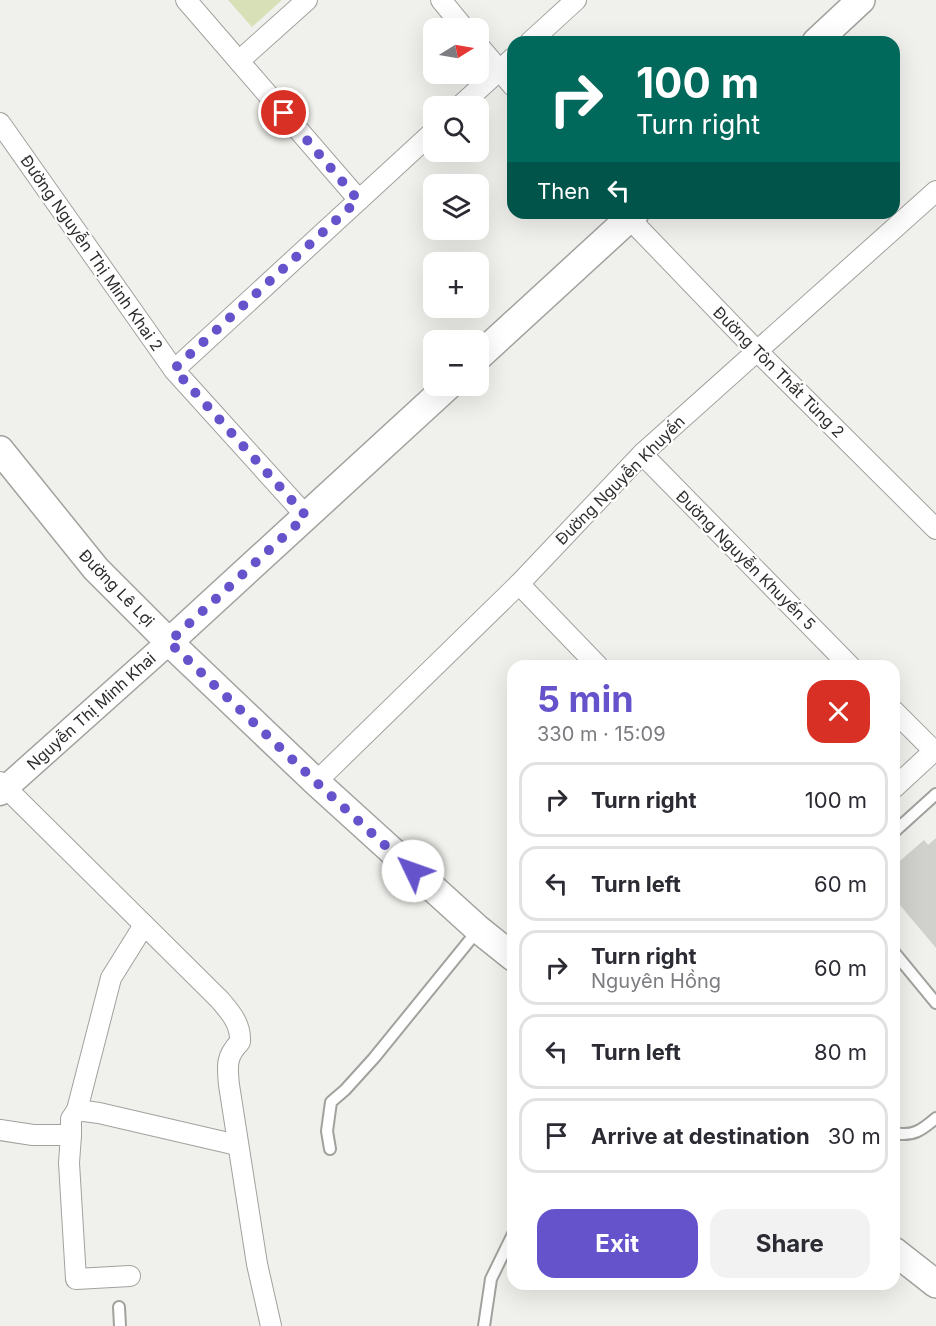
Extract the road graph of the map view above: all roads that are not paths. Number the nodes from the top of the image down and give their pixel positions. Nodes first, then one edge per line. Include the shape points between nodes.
1 (186, 0) edge
2 (307, 0) edge
3 (441, 0) edge
4 (576, 0) edge
5 (861, 0) edge
6 (456, 18) edge
7 (537, 36) edge
8 (822, 36) edge
9 (489, 52) edge
10 (239, 61) junction
11 (506, 64) edge
12 (471, 96) edge
13 (0, 123) edge
14 (423, 141) edge
15 (936, 191) edge
16 (358, 200) junction
17 (625, 219) edge
18 (633, 219) edge
19 (489, 347) edge
20 (756, 350) junction
21 (174, 369) junction
22 (437, 396) edge
23 (0, 450) edge
24 (642, 454) junction
25 (306, 516) junction
26 (936, 529) edge
27 (519, 584) junction
28 (169, 642) junction
29 (592, 660) edge
30 (844, 660) edge
31 (900, 717) edge
32 (935, 750) edge
33 (316, 782) junction
34 (900, 782) edge
35 (2, 788) edge
36 (936, 794) edge
37 (900, 827) edge
38 (144, 926) junction
39 (478, 930) junction
40 (507, 952) edge
41 (900, 959) edge
42 (936, 1003) edge
43 (77, 1110) junction
44 (936, 1118) edge
45 (0, 1130) edge
46 (900, 1134) edge
47 (71, 1135) junction
48 (237, 1145) junction
49 (330, 1149) dead end
50 (507, 1246) edge
51 (900, 1256) edge
52 (130, 1276) dead end
53 (936, 1284) edge
54 (119, 1307) dead end
55 (120, 1326) edge
56 (271, 1326) edge
57 (484, 1326) edge

1 - 10 street
2 - 10 street
3 - 6 street
4 - 7 street
5 - 8 main road
9 - 11 street
10 - 16 street
11 - 12 street
13 - 21 street, Đường Nguyễn Thị Minh Khai 2
14 - 16 street
15 - 20 street, Đường Nguyễn Khuyến
16 - 21 street
17 - 19 main road
18 - 20 street, Đường Tôn Thất Tùng 2
20 - 24 street, Đường Nguyễn Khuyến
20 - 26 street, Đường Tôn Thất Tùng 2
21 - 25 street, Đường Nguyễn Thị Minh Khai 2
22 - 25 main road, Nguyễn Thị Minh Khai
23 - 28 main road, Đường Lê Lợi via 96,569
24 - 27 street, Đường Nguyễn Khuyến
24 - 30 street, Đường Nguyễn Khuyến 5
25 - 28 main road, Nguyễn Thị Minh Khai
27 - 29 street
27 - 33 street, Đường Nguyễn Khuyến
28 - 33 main road, Đường Lê Lợi
28 - 35 street, Nguyễn Thị Minh Khai
31 - 32 street
32 - 34 street
33 - 39 main road, Đường Lê Lợi
35 - 38 street
36 - 37 lane
38 - 43 street via 111,978
38 - 48 street via 234,1017 240,1042 230,1052 227,1065
39 - 40 main road, Đường Lê Lợi
39 - 49 lane via 374,1058 331,1102 327,1131
41 - 42 lane
43 - 47 street via 71,1119
43 - 48 street
44 - 46 lane via 919,1132
45 - 47 street
47 - 52 street via 76,1280
48 - 56 street
50 - 57 lane via 491,1279
51 - 53 main road
54 - 55 lane

